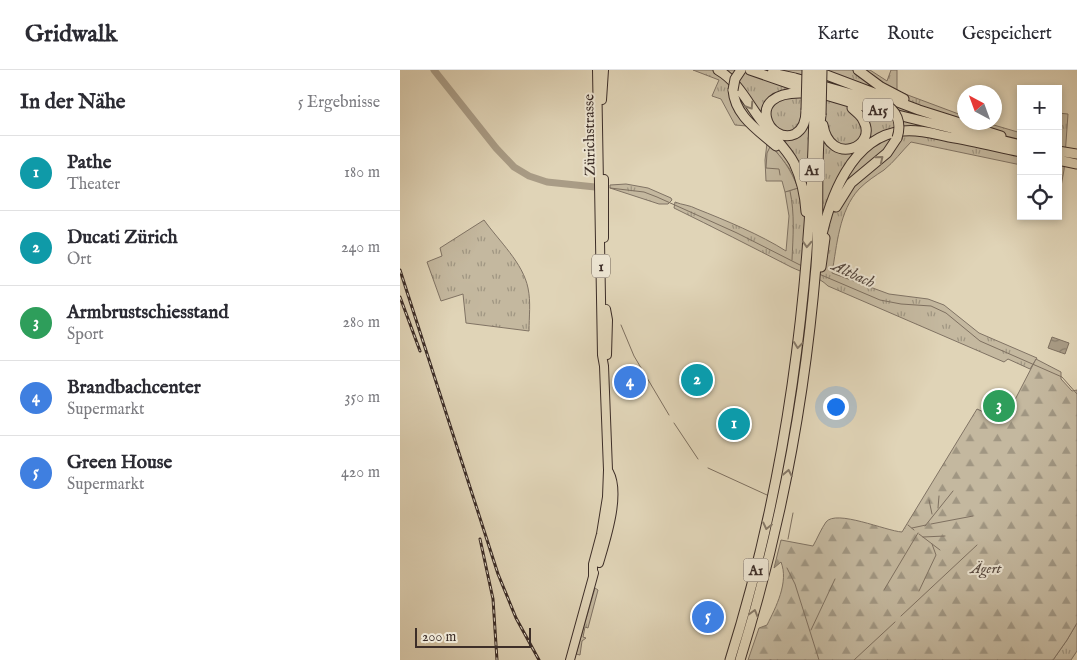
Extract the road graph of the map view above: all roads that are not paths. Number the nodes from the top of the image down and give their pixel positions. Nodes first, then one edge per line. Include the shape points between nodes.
1 (597, 70) edge
2 (604, 70) edge
3 (718, 70) edge
4 (735, 70) edge
5 (741, 70) edge
6 (751, 70) edge
7 (807, 70) edge
8 (814, 70) edge
9 (822, 70) edge
10 (858, 70) edge
11 (801, 93) junction
12 (852, 108) junction
13 (814, 112) junction
14 (950, 120) junction
15 (962, 139) junction
16 (1017, 140) edge
17 (1017, 144) edge
18 (1017, 151) edge
19 (1062, 152) edge
20 (1077, 154) edge
21 (1062, 161) edge
22 (1077, 164) edge
23 (798, 174) junction
24 (602, 199) junction
25 (808, 227) junction
26 (816, 265) junction
27 (807, 354) junction
28 (570, 660) edge
29 (730, 660) edge
30 (740, 660) edge

1 - 24 main road, Zürichstrasse / 1
2 - 24 main road, Zürichstrasse / 1
3 -> 23 highway via 739,88 795,165
4 - 11 highway, A15
5 - 23 highway, bridge via 733,90 741,112
6 - 17 highway, A15 via 873,109
27 -> 6 highway, bridge via 813,338 823,247 834,209 851,183 887,153 897,138 898,118 883,103 795,78
7 - 13 highway, bridge
8 - 13 highway, A1, bridge
8 - 14 highway
9 - 13 highway, A1, bridge
10 - 14 highway via 898,96
11 - 12 highway, A15
11 - 13 highway via 786,93 775,98 768,108 767,118 771,127 777,133 791,135
12 - 13 highway via 864,120 866,133 860,143 850,149 838,148 829,142
12 - 15 highway, A15
13 - 25 highway, A1 via 812,200
13 - 26 highway, A1
14 - 16 highway
15 - 18 highway, A15
15 - 26 highway via 903,130 864,148 837,190
19 - 20 highway
21 - 22 highway
23 - 25 highway
24 - 28 main road, 1 via 608,320 604,366 608,470 613,487 611,517
25 -> 29 highway, A1 via 796,366 780,461 762,549
26 - 27 highway, A1
30 -> 27 highway, A1 via 781,504

